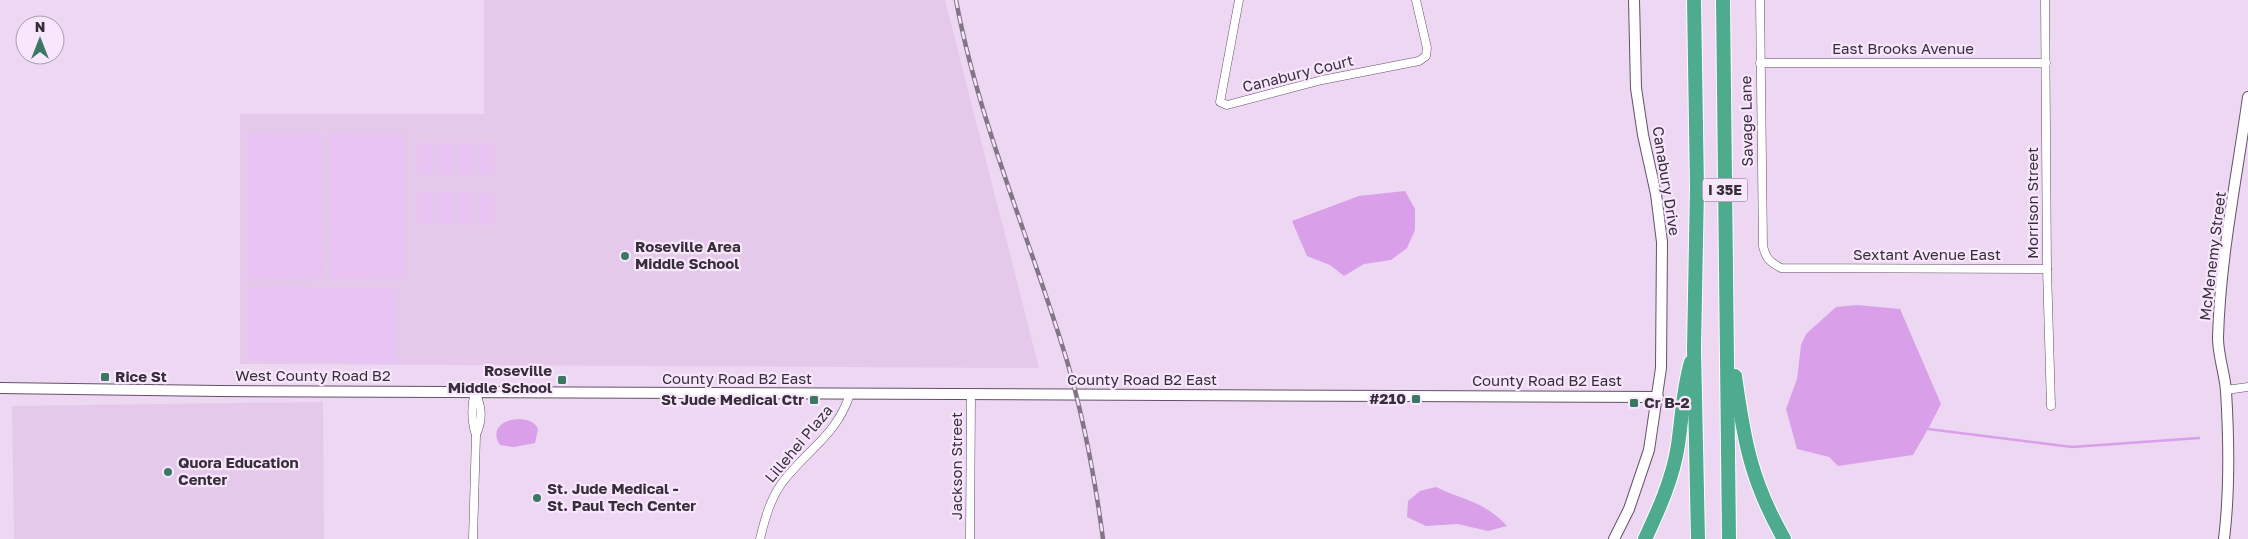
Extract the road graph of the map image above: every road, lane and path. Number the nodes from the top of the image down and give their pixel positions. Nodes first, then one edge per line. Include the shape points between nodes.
1 (1239, 0) edge
2 (1416, 0) edge
3 (1634, 0) edge
4 (1694, 0) edge
5 (1724, 0) edge
6 (1760, 0) edge
7 (2046, 0) edge
8 (1760, 63) junction
9 (2046, 63) junction
10 (2248, 97) edge
11 (1807, 268) joint
12 (2047, 269) junction
13 (1727, 320) junction
14 (1694, 349) junction
15 (2248, 387) edge
16 (0, 388) edge
17 (2226, 390) junction
18 (475, 392) junction
19 (626, 393) joint
20 (850, 394) junction
21 (971, 394) junction
22 (1658, 397) junction
23 (2051, 406) dead end
24 (473, 539) edge
25 (760, 539) edge
26 (970, 539) edge
27 (1614, 539) edge
28 (1645, 539) edge
29 (1698, 539) edge
30 (1729, 539) edge
31 (1784, 539) edge
32 (2224, 539) edge

1 - 2 street, Canabury Court via 1220,102 1227,104 1322,80 1419,61 1426,56 1427,48
3 - 22 street, Canabury Drive via 1636,88 1662,242
4 - 14 highway, I 35E via 1697,188
5 - 13 highway, I 35E
6 - 8 street, Savage Lane
7 - 9 street, Morrison Street
8 - 9 street, East Brooks Avenue
8 - 11 street, Savage Lane via 1765,256 1781,268
9 - 12 street, Morrison Street
10 - 17 street, McMenemy Street via 2221,288 2218,341
11 - 12 street, Sextant Avenue East
12 - 23 street, Morrison Street
13 - 30 highway, I 35E
13 - 31 highway via 1746,449 1760,493
14 - 28 highway via 1684,386 1678,446 1672,470
14 - 29 highway, I 35E
15 - 17 street
16 - 18 street, West County Road B2
17 - 32 street, McMenemy Street via 2229,485
18 - 19 street, West County Road B2
18 - 24 street via 472,406 476,435
19 - 20 street, County Road B2 East
20 - 21 street, County Road B2 East
20 - 25 street, Lillehei Plaza via 835,426 780,486 768,510
21 - 22 street, County Road B2 East
21 - 26 street, Jackson Street
22 - 27 street, Canabury Drive via 1649,450 1629,509

